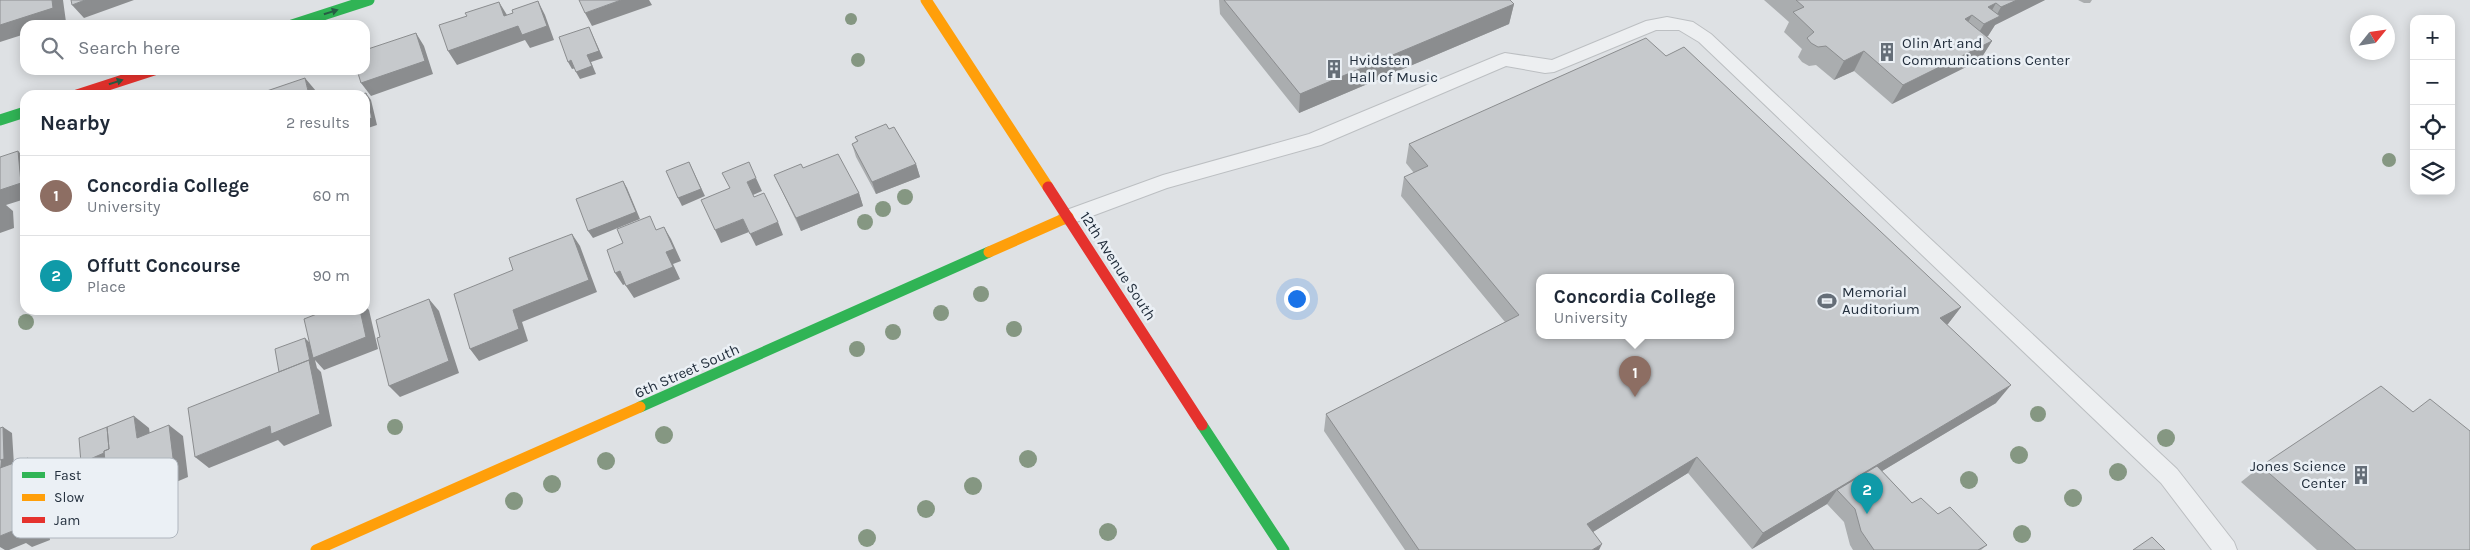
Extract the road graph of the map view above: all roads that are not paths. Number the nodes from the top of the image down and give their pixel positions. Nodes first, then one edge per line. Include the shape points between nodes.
1 (369, 0) edge
2 (926, 0) edge
3 (307, 20) edge
4 (139, 75) edge
5 (93, 90) edge
6 (20, 114) edge
7 (0, 120) edge
8 (1068, 217) junction
9 (316, 550) edge
10 (1284, 550) edge
11 (2226, 550) edge

3 -> 1 street
2 - 8 street, 12th Avenue South
5 -> 4 street
6 - 7 street
8 - 9 street, 6th Street South
8 - 10 street, 12th Avenue South
8 - 11 lane via 1163,182 1314,140 1505,59 1554,66 1641,29 1660,23 1682,25 1696,30 1705,38 2169,476

